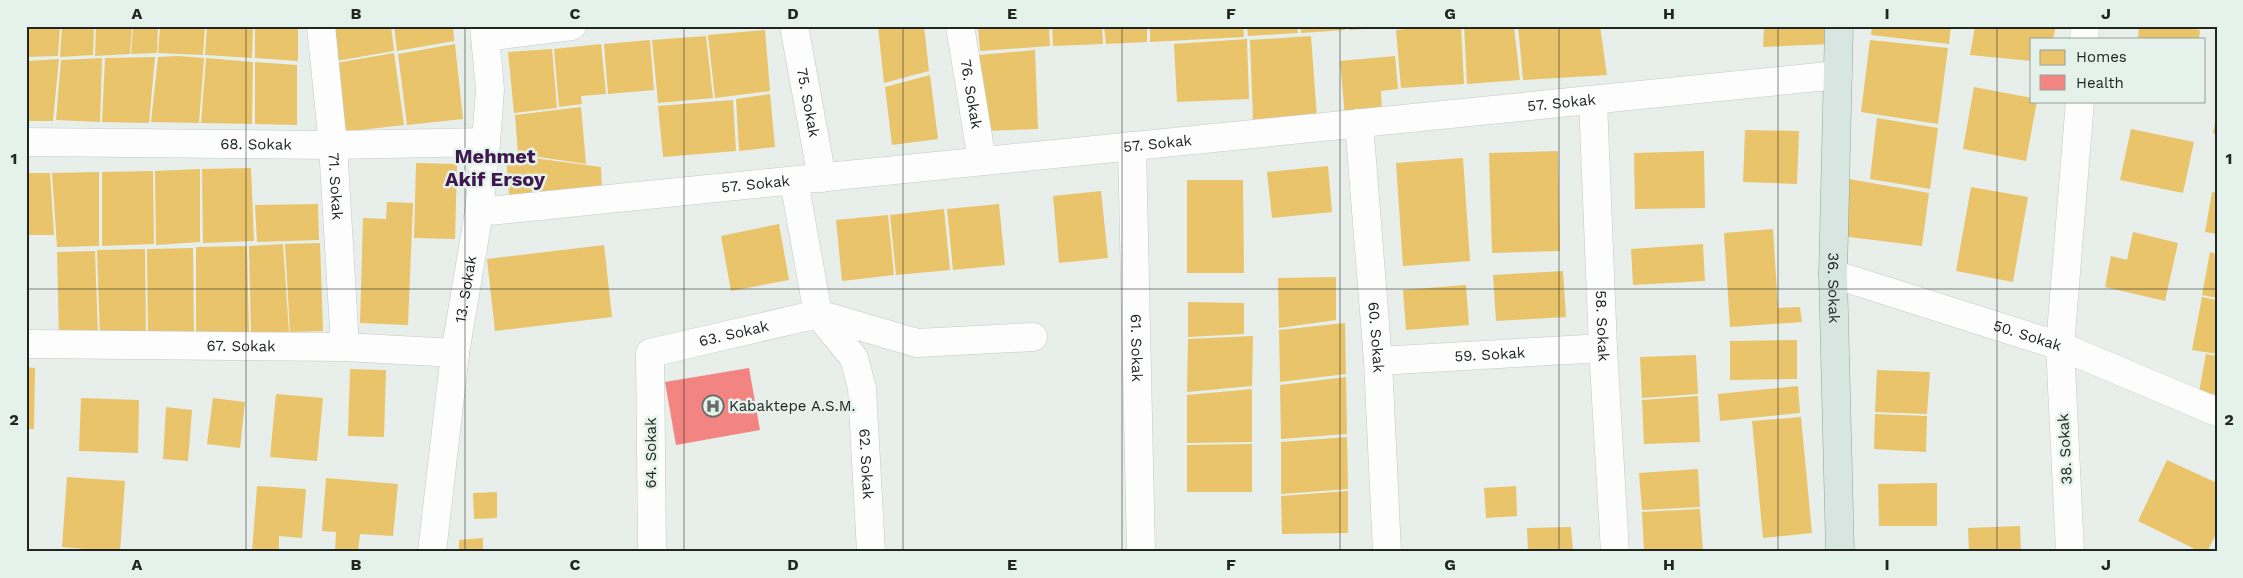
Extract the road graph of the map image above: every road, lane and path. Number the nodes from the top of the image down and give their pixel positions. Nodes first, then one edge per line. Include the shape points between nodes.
1 (321, 26) edge
2 (572, 26) edge
3 (794, 26) edge
4 (960, 26) edge
5 (1839, 26) edge
6 (485, 32) edge
7 (1838, 75) junction
8 (1593, 100) junction
9 (2080, 102) edge
10 (1359, 123) junction
11 (26, 142) edge
12 (486, 142) junction
13 (333, 145) junction
14 (1132, 146) junction
15 (982, 162) junction
16 (822, 178) junction
17 (794, 181) junction
18 (479, 212) junction
19 (1833, 274) junction
20 (818, 314) junction
21 (1033, 338) dead end
22 (26, 344) edge
23 (2060, 346) junction
24 (345, 347) junction
25 (1604, 348) junction
26 (455, 353) junction
27 (650, 353) joint
28 (1378, 361) junction
29 (2217, 412) edge
30 (432, 552) edge
31 (652, 552) edge
32 (871, 552) edge
33 (1141, 552) edge
34 (1387, 552) edge
35 (1615, 552) edge
36 (1840, 552) edge
37 (2070, 552) edge

1 - 13 street, 71. Sokak
2 - 6 street
3 - 16 street, 75. Sokak
4 - 15 street, 76. Sokak
5 - 7 main road, 36. Sokak
6 - 12 street, 13. Sokak via 490,89
7 - 8 street, 57. Sokak
7 - 19 main road, 36. Sokak
8 - 10 street, 57. Sokak
8 - 25 street, 58. Sokak
9 - 23 street, 38. Sokak
10 - 14 street, 57. Sokak
10 - 28 street, 60. Sokak
11 - 13 street, 68. Sokak
12 - 13 street, 68. Sokak
12 - 18 street, 13. Sokak
13 - 24 street, 71. Sokak
14 - 15 street, 57. Sokak
14 - 33 street, 61. Sokak
15 - 16 street, 57. Sokak
16 - 17 street, 57. Sokak
17 - 18 street, 57. Sokak
17 - 20 street, 62. Sokak
18 - 26 street, 13. Sokak
19 - 23 street, 50. Sokak
19 - 36 main road, 36. Sokak
20 - 21 street via 917,343
20 - 27 street, 63. Sokak
20 - 32 street, 62. Sokak via 854,358 862,388
22 - 24 street, 67. Sokak
23 - 29 street, 50. Sokak
23 - 37 street, 38. Sokak
24 - 26 street, 67. Sokak
25 - 28 street, 59. Sokak
25 - 35 street, 58. Sokak
26 - 30 street, 13. Sokak
27 - 31 street, 64. Sokak
28 - 34 street, 60. Sokak

